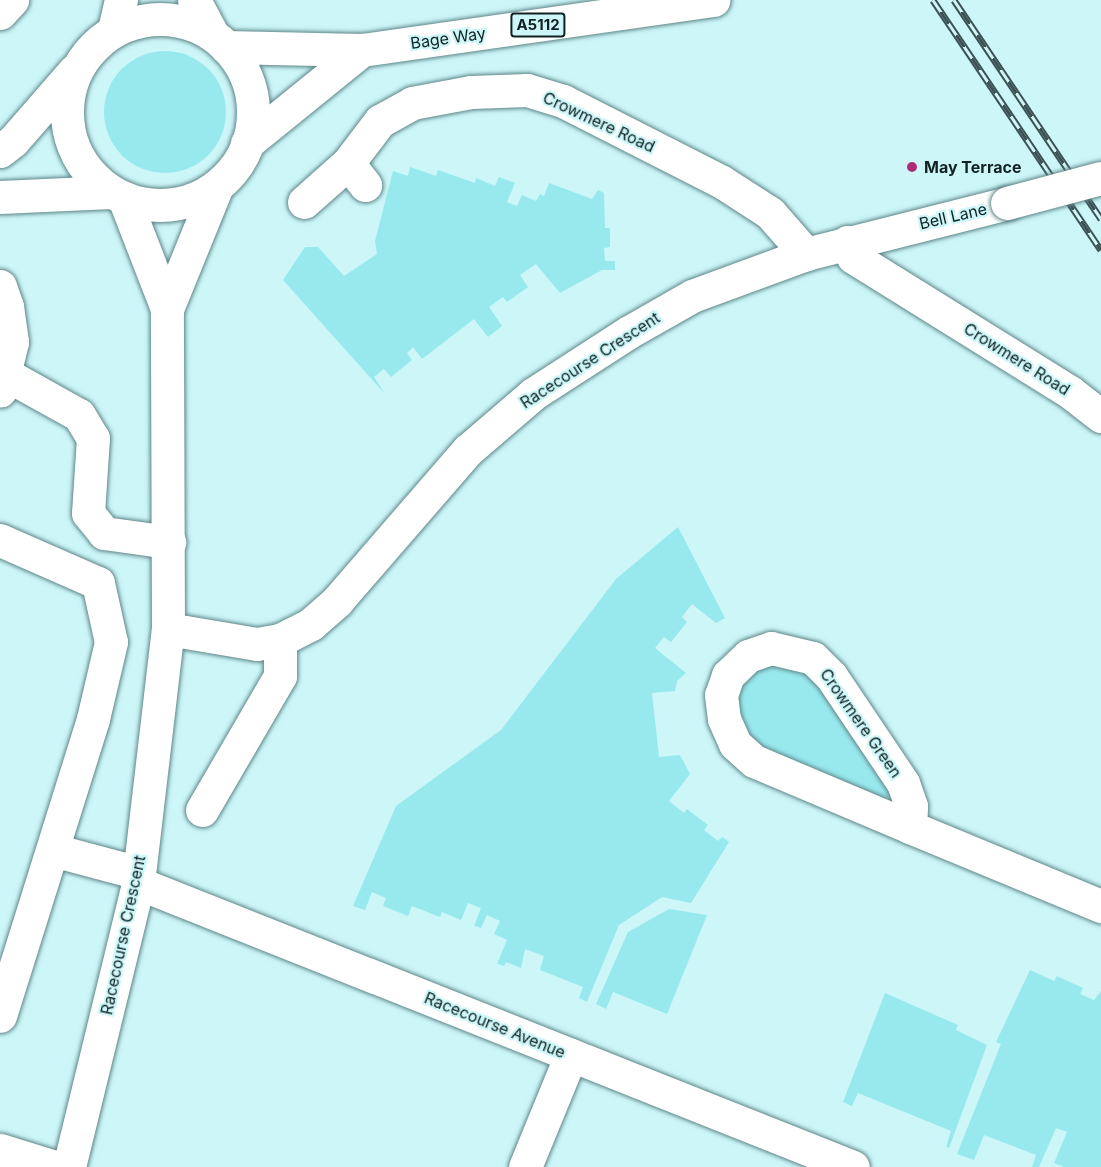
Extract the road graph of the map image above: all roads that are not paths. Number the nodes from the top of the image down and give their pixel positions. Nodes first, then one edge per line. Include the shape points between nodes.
1 (12, 0) edge
2 (194, 0) edge
3 (713, 0) edge
4 (0, 13) edge
5 (118, 15) edge
6 (219, 40) junction
7 (362, 50) junction
8 (76, 69) junction
9 (247, 143) junction
10 (0, 151) edge
11 (1101, 178) edge
12 (217, 186) junction
13 (117, 195) junction
14 (0, 197) edge
15 (304, 202) dead end
16 (847, 242) junction
17 (806, 254) junction
18 (0, 286) edge
19 (167, 309) junction
20 (3, 383) edge
21 (1101, 416) edge
22 (0, 540) edge
23 (169, 542) junction
24 (168, 629) junction
25 (280, 640) junction
26 (202, 810) dead end
27 (910, 827) junction
28 (53, 850) junction
29 (139, 878) junction
30 (1101, 906) edge
31 (0, 1017) edge
32 (571, 1055) junction
33 (0, 1150) edge
34 (55, 1167) edge
35 (69, 1167) edge
36 (525, 1167) edge
37 (853, 1167) edge

1 - 4 street
2 - 6 street
3 - 7 street, Bage Way / A5112
5 - 6 street, A5112 via 187,22
5 - 8 street, A5112
6 - 7 street, Bage Way / A5112
6 - 9 street via 248,79 253,104
7 - 9 street
8 - 10 street via 14,141
8 - 13 street, A5112 via 69,87 67,128 78,156 94,179
9 - 12 street via 236,165
11 - 16 street, Bell Lane, bridge
12 - 13 street via 190,201 152,203
12 - 19 street, Racecourse Crescent
13 - 14 street
13 - 19 street, Racecourse Crescent
15 - 17 street, Crowmere Road via 356,174 380,122 412,103 471,92 527,90 563,101 722,182 770,213
16 - 17 street, Bell Lane
16 - 21 street, Crowmere Road via 853,257 1070,392
17 - 25 street, Racecourse Crescent via 692,297 533,394 468,450 337,601 311,624
18 - 20 street via 12,342
19 - 23 street, Racecourse Crescent
20 - 23 street via 79,415 93,438 88,513 104,533
22 - 28 street via 98,583 111,642 93,719
23 - 24 street, Racecourse Crescent
24 - 25 street, Racecourse Crescent via 227,642 257,644
24 - 29 street, Racecourse Crescent
25 - 26 street via 280,676
27 - 27 street, Crowmere Green via 754,761 735,744 724,719 721,695 728,675 748,656 771,648 813,658 831,676 903,783 911,806
27 - 30 street, Crowmere Green
28 - 29 street, Racecourse Avenue
28 - 31 street
29 - 32 street, Racecourse Avenue
29 - 35 street, Racecourse Crescent
32 - 36 street
32 - 37 street, Racecourse Avenue
33 - 34 street

